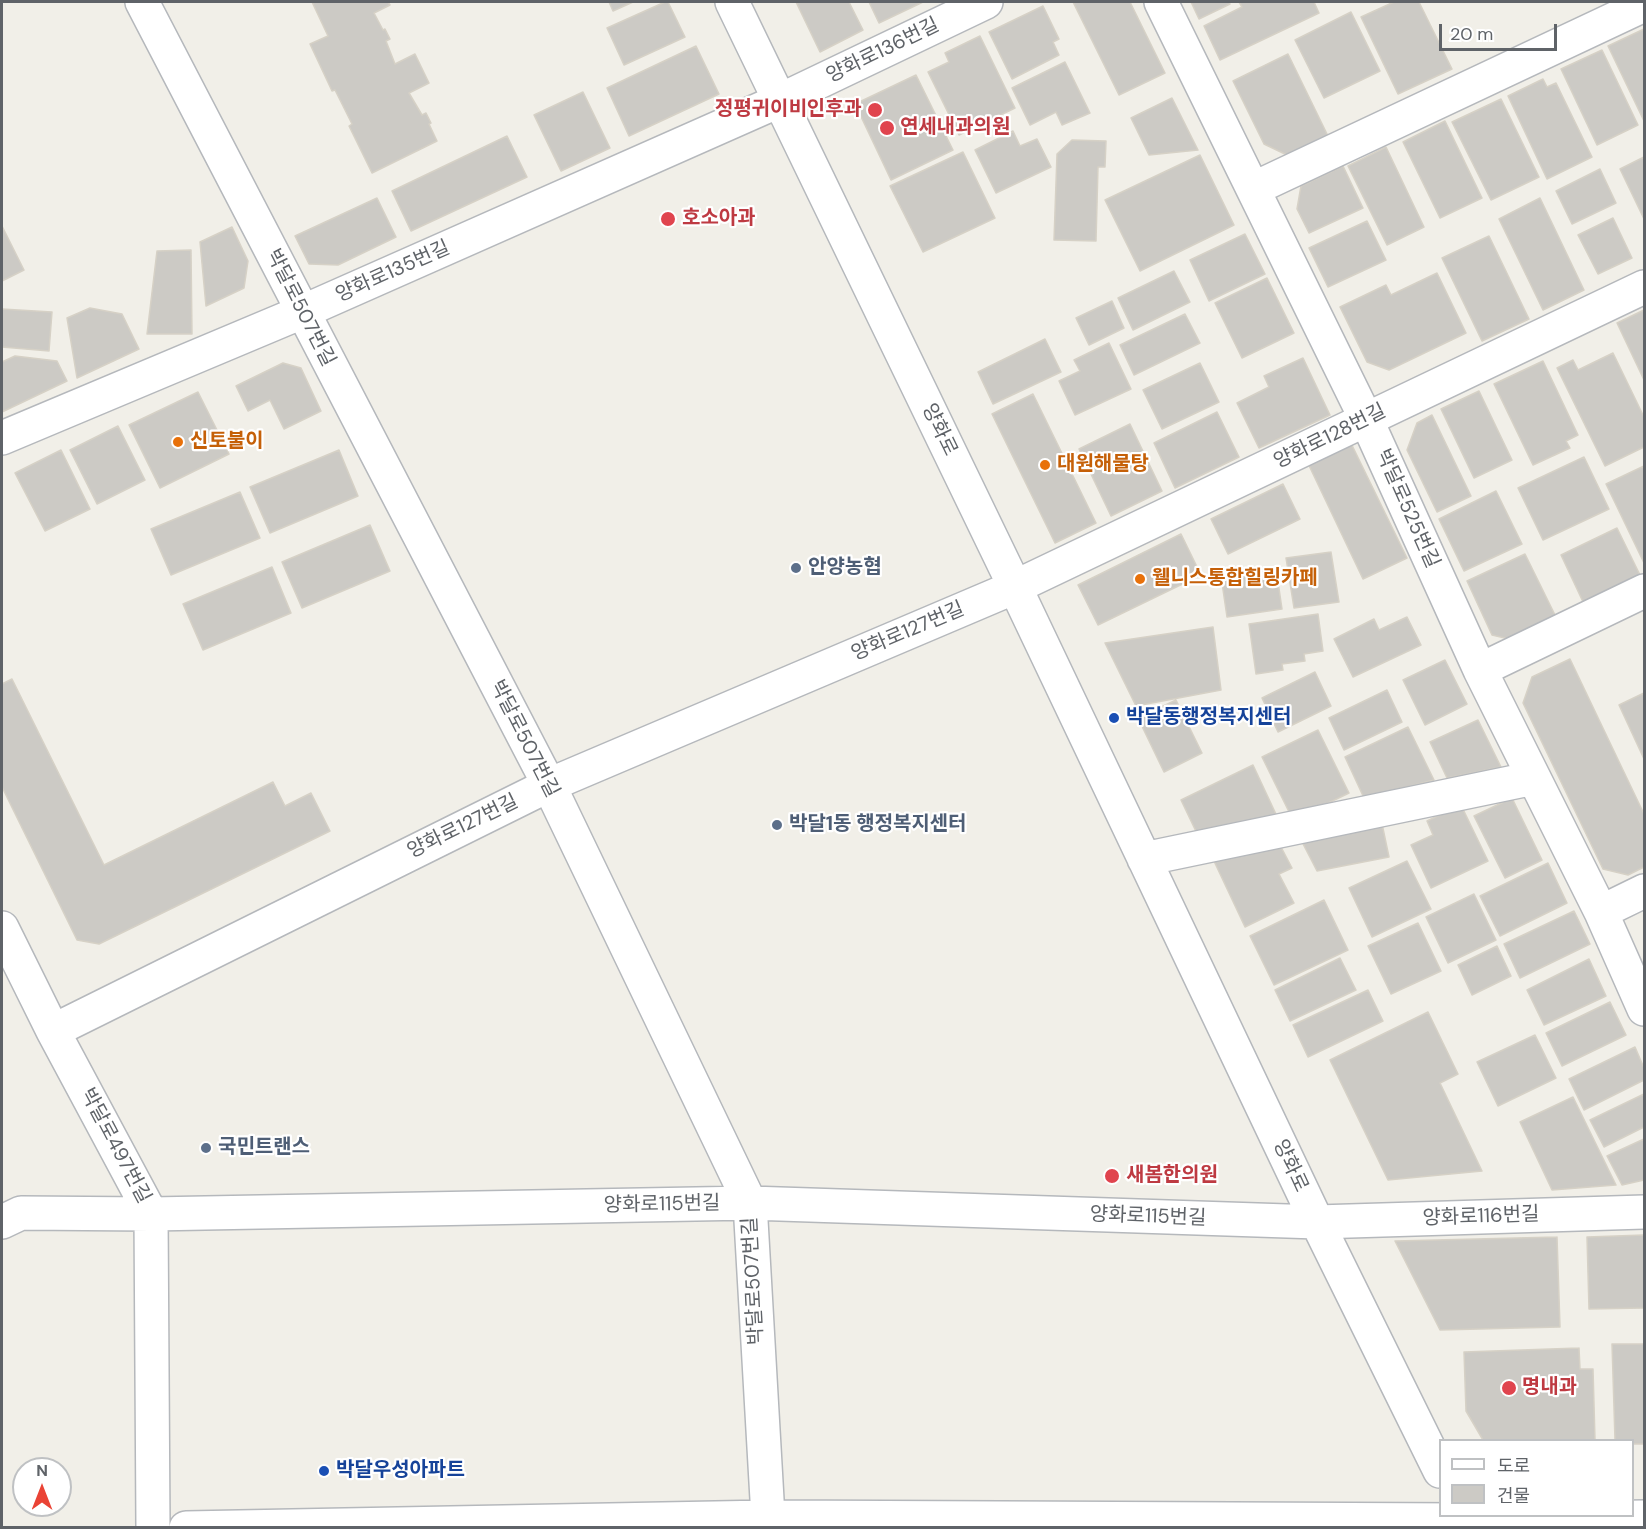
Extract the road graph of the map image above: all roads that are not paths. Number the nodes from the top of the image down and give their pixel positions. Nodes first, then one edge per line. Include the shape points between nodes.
1 (142, 2) edge
2 (732, 2) edge
3 (986, 2) edge
4 (1161, 2) edge
5 (1644, 5) edge
6 (781, 100) junction
7 (1253, 189) junction
8 (1644, 287) edge
9 (302, 312) junction
10 (1366, 419) junction
11 (2, 438) edge
12 (1015, 587) junction
13 (1644, 591) edge
14 (1480, 670) junction
15 (1534, 778) junction
16 (549, 785) junction
17 (1144, 859) junction
18 (1644, 891) edge
19 (1600, 912) junction
20 (2, 928) edge
21 (1644, 1009) edge
22 (53, 1031) junction
23 (750, 1203) junction
24 (1644, 1212) edge
25 (151, 1214) junction
26 (2, 1222) edge
27 (1317, 1222) junction
28 (1439, 1469) edge
29 (768, 1517) junction
30 (1644, 1517) edge
31 (1465, 1521) edge
32 (153, 1527) edge
33 (186, 1527) edge

1 - 9 street, 박달로507번길
2 - 6 street, 양화로
3 - 6 street, 양화로136번길
4 - 7 street, 박달로525번길
5 - 7 street
6 - 9 street, 양화로135번길
6 - 12 street, 양화로
7 - 10 street, 박달로525번길
8 - 10 street, 양화로128번길
9 - 11 street, 양화로135번길
9 - 16 street, 박달로507번길
10 - 12 street, 양화로128번길
10 - 14 street, 박달로525번길
12 - 16 street, 양화로127번길
12 - 17 street, 양화로
13 - 14 street
14 - 15 street, 박달로525번길
15 - 17 street
15 - 19 street, 박달로525번길
16 - 22 street, 양화로127번길
16 - 23 street, 박달로507번길
17 - 27 street, 양화로
18 - 19 street
19 - 21 street, 박달로525번길
20 - 22 street, 박달로497번길
22 - 25 street, 박달로497번길
23 - 25 street, 양화로115번길
23 - 27 street, 양화로115번길
23 - 29 street, 박달로507번길
24 - 27 street, 양화로116번길
25 - 26 street, 양화로115번길 via 21,1213
25 - 32 street, 박달로497번길
27 - 28 street, 양화로
29 - 31 street
29 - 33 street
30 - 31 street

